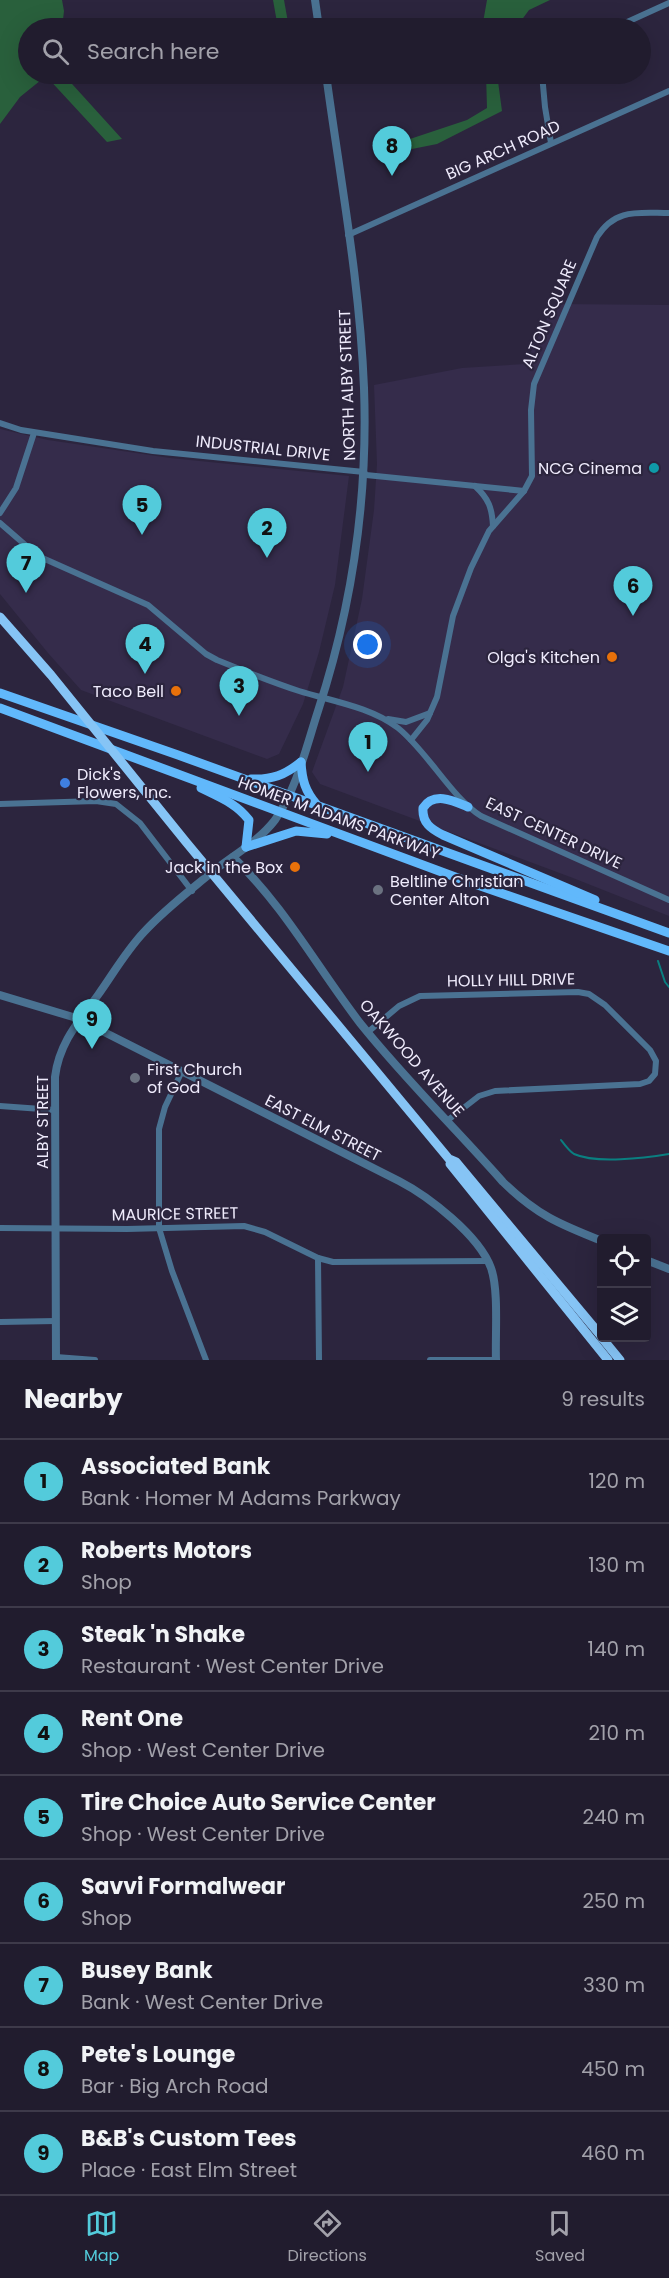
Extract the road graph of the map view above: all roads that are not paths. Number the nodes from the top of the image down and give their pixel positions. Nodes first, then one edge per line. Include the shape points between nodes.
1 (315, 0) edge
2 (669, 3) edge
3 (318, 18) edge
4 (636, 18) edge
5 (327, 84) edge
6 (543, 84) edge
7 (669, 91) edge
8 (550, 143) junction
9 (667, 212) edge
10 (348, 235) junction
11 (0, 423) edge
12 (34, 433) junction
13 (364, 472) junction
14 (475, 486) junction
15 (524, 491) junction
16 (0, 513) edge
17 (0, 523) edge
18 (493, 526) junction
19 (0, 617) edge
20 (0, 693) edge
21 (322, 698) junction
22 (0, 708) edge
23 (430, 713) junction
24 (381, 718) junction
25 (411, 740) junction
26 (301, 762) junction
27 (170, 771) junction
28 (244, 779) junction
29 (289, 796) junction
30 (0, 804) edge
31 (319, 806) junction
32 (468, 807) junction
33 (279, 812) junction
34 (347, 837) junction
35 (246, 847) junction
36 (233, 857) junction
37 (194, 888) junction
38 (669, 900) edge
39 (669, 932) edge
40 (669, 951) edge
41 (0, 995) edge
42 (78, 1020) junction
43 (368, 1032) junction
44 (182, 1071) junction
45 (0, 1106) edge
46 (55, 1110) junction
47 (448, 1120) junction
48 (450, 1159) junction
49 (0, 1228) edge
50 (56, 1228) junction
51 (159, 1228) junction
52 (597, 1239) edge
53 (318, 1258) junction
54 (487, 1261) junction
55 (651, 1262) edge
56 (669, 1269) edge
57 (56, 1321) junction
58 (0, 1323) edge
59 (597, 1331) edge
60 (606, 1342) edge
61 (56, 1358) edge
62 (95, 1360) edge
63 (206, 1360) edge
64 (318, 1360) edge
65 (430, 1360) edge
66 (496, 1360) edge
67 (608, 1360) edge
68 (620, 1360) edge

1 - 3 street
2 - 4 street
5 - 10 street, NORTH ALBY STREET
6 - 8 street
7 - 8 street, BIG ARCH ROAD
8 - 10 street, BIG ARCH ROAD
9 - 15 street, ALTON SQUARE via 618,216 597,237 534,384 533,469
10 - 13 street, NORTH ALBY STREET via 362,350
11 - 12 street, INDUSTRIAL DRIVE
12 - 13 street, INDUSTRIAL DRIVE via 153,451
12 - 16 street via 16,488
13 - 14 street, INDUSTRIAL DRIVE
13 - 21 street, NORTH ALBY STREET via 351,584
14 - 15 street, INDUSTRIAL DRIVE
14 - 18 street via 490,504
15 - 18 street, ALTON SQUARE
17 - 21 street, EAST CENTER DRIVE via 38,556 148,605 212,657
18 - 23 street, ALTON SQUARE via 456,606 437,697
19 - 48 highway
20 - 28 main road, HOMER M ADAMS PARKWAY
21 - 24 street, EAST CENTER DRIVE
21 - 26 street, NORTH ALBY STREET
22 - 27 main road, HOMER M ADAMS PARKWAY
23 - 24 street via 406,722
23 - 25 street, ALTON SQUARE
24 - 25 street, EAST CENTER DRIVE
25 - 32 street, EAST CENTER DRIVE
26 - 28 main road via 287,773 267,780
26 - 29 street, NORTH ALBY STREET
26 - 31 main road via 302,781
27 - 33 main road, HOMER M ADAMS PARKWAY
27 - 35 main road via 242,811 249,820
28 - 29 main road, HOMER M ADAMS PARKWAY
29 - 31 main road, HOMER M ADAMS PARKWAY
29 - 33 street, ALBY STREET
30 - 37 street via 116,804 140,823
31 - 39 main road, HOMER M ADAMS PARKWAY
32 - 38 street, EAST CENTER DRIVE
32 - 39 main road via 435,799 426,804 423,815 428,826 443,836
33 - 34 main road, HOMER M ADAMS PARKWAY
33 - 35 street, ALBY STREET
34 - 35 main road via 296,831
34 - 40 main road, HOMER M ADAMS PARKWAY
35 - 36 street, ALBY STREET
36 - 37 street, ALBY STREET
36 - 43 street, OAKWOOD AVENUE via 268,893
37 - 42 street, ALBY STREET via 143,932
41 - 42 street, EAST ELM STREET
42 - 44 street, EAST ELM STREET
42 - 46 street, ALBY STREET via 57,1064
43 - 47 street, OAKWOOD AVENUE
43 - 47 street, HOLLY HILL DRIVE via 399,1006 420,996 578,992 605,1005 656,1061 655,1074 640,1084 495,1091 479,1096
44 - 51 street via 159,1129
44 - 54 street, EAST ELM STREET via 421,1192 471,1238
45 - 46 street
46 - 50 street, ALBY STREET
47 - 52 street, OAKWOOD AVENUE via 503,1182 533,1208 558,1224
48 - 59 highway
48 - 67 highway
49 - 50 street, MAURICE STREET
50 - 51 street, MAURICE STREET
50 - 57 street, ALBY STREET
51 - 53 street, MAURICE STREET via 253,1228
51 - 63 street
53 - 54 street, MAURICE STREET via 355,1263
53 - 64 street
54 - 66 street, EAST ELM STREET via 493,1275
55 - 56 street
57 - 58 street
57 - 61 street, ALBY STREET
60 - 68 highway
61 - 62 street
65 - 66 street

